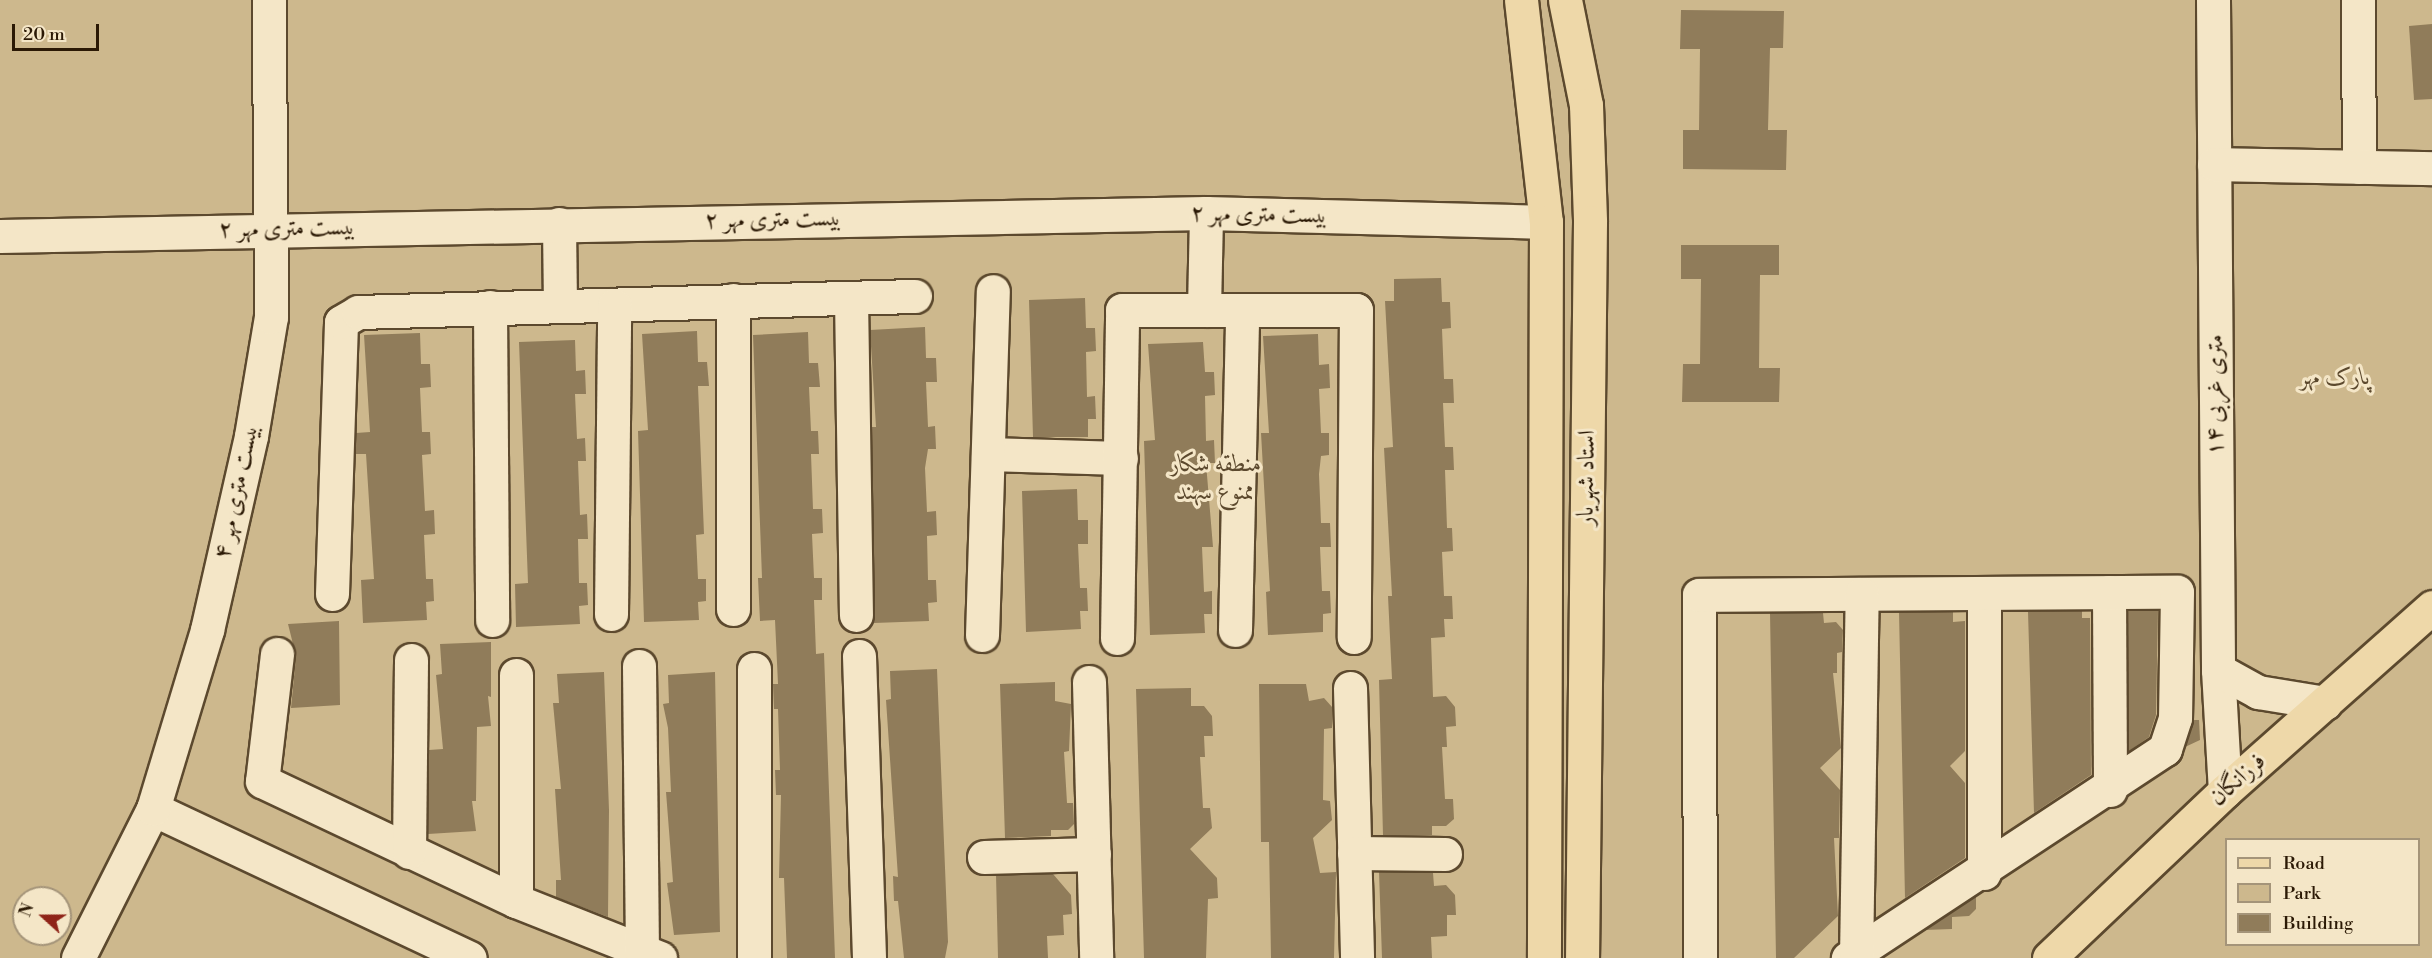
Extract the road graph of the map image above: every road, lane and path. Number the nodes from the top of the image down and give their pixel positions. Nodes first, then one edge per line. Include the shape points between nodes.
1 (269, 0) edge
2 (1521, 0) edge
3 (1565, 0) edge
4 (2213, 0) edge
5 (2358, 0) edge
6 (2214, 164) junction
7 (2359, 167) junction
8 (2432, 168) edge
9 (1206, 213) junction
10 (1546, 222) junction
11 (1590, 222) junction
12 (559, 224) junction
13 (270, 228) junction
14 (0, 236) edge
15 (993, 291) dead end
16 (915, 296) dead end
17 (851, 298) junction
18 (733, 300) junction
19 (560, 304) junction
20 (614, 304) junction
21 (490, 307) junction
22 (1204, 310) junction
23 (1242, 310) junction
24 (988, 454) junction
25 (1121, 458) junction
26 (2109, 592) junction
27 (1984, 593) junction
28 (332, 594) dead end
29 (1862, 594) junction
30 (2432, 607) edge
31 (733, 609) dead end
32 (611, 614) dead end
33 (856, 615) dead end
34 (492, 620) dead end
35 (1235, 630) dead end
36 (982, 635) dead end
37 (1354, 637) dead end
38 (1117, 638) dead end
39 (277, 654) dead end
40 (859, 656) dead end
41 (411, 660) dead end
42 (639, 666) dead end
43 (753, 669) dead end
44 (2218, 670) junction
45 (516, 675) dead end
46 (1089, 682) dead end
47 (1350, 688) dead end
48 (2325, 704) junction
49 (2110, 789) junction
50 (2225, 791) junction
51 (153, 809) junction
52 (409, 852) junction
53 (1354, 853) junction
54 (1094, 854) junction
55 (1445, 855) dead end
56 (984, 856) dead end
57 (1984, 873) junction
58 (516, 901) junction
59 (649, 956) edge
60 (1853, 956) edge
61 (78, 958) edge
62 (470, 958) edge
63 (754, 958) edge
64 (869, 958) edge
65 (1096, 958) edge
66 (1357, 958) edge
67 (1544, 958) edge
68 (1582, 958) edge
69 (1700, 958) edge
70 (2049, 958) edge

1 - 13 street, بیست متری مهر ۴
2 - 10 main road, استاد شهریار
3 - 11 main road, استاد شهریار via 1586,105
4 - 6 street, ۱۴ متری غربی
5 - 7 street
6 - 7 street
6 - 44 street, ۱۴ متری غربی
7 - 8 street
9 - 10 street, بیست متری مهر ۲
9 - 12 street, بیست متری مهر ۲
9 - 22 street
10 - 11 main road
10 - 67 main road, استاد شهریار
11 - 68 main road, استاد شهریار
12 - 13 street, بیست متری مهر ۲
12 - 19 street
13 - 14 street, بیست متری مهر ۲
13 - 51 street, بیست متری مهر ۴ via 271,317 251,436 207,630
15 - 24 street
16 - 17 street
17 - 18 street
17 - 33 street
18 - 20 street
18 - 31 street
19 - 20 street
19 - 21 street
20 - 32 street
21 - 28 street via 358,312 341,322
21 - 34 street
22 - 23 street
22 - 25 street via 1122,310
23 - 35 street
23 - 37 street via 1356,310
24 - 25 street
24 - 36 street
25 - 38 street
26 - 27 street
26 - 49 street
26 - 49 street via 2177,592 2175,718 2166,749
27 - 29 street
27 - 57 street
29 - 60 street
29 - 69 street via 1699,595
30 - 48 main road, فرزانگان
39 - 52 street via 262,781
40 - 64 street
41 - 52 street
42 - 59 street
43 - 63 street
44 - 48 street via 2258,692
44 - 50 street, ۱۴ متری غربی
45 - 58 street
46 - 54 street
47 - 53 street
48 - 50 main road, فرزانگان
49 - 57 street
50 - 70 main road, فرزانگان
51 - 61 street, بیست متری مهر ۴
51 - 62 street
52 - 58 street
53 - 55 street
53 - 66 street
54 - 56 street
54 - 65 street
57 - 60 street
58 - 59 street

